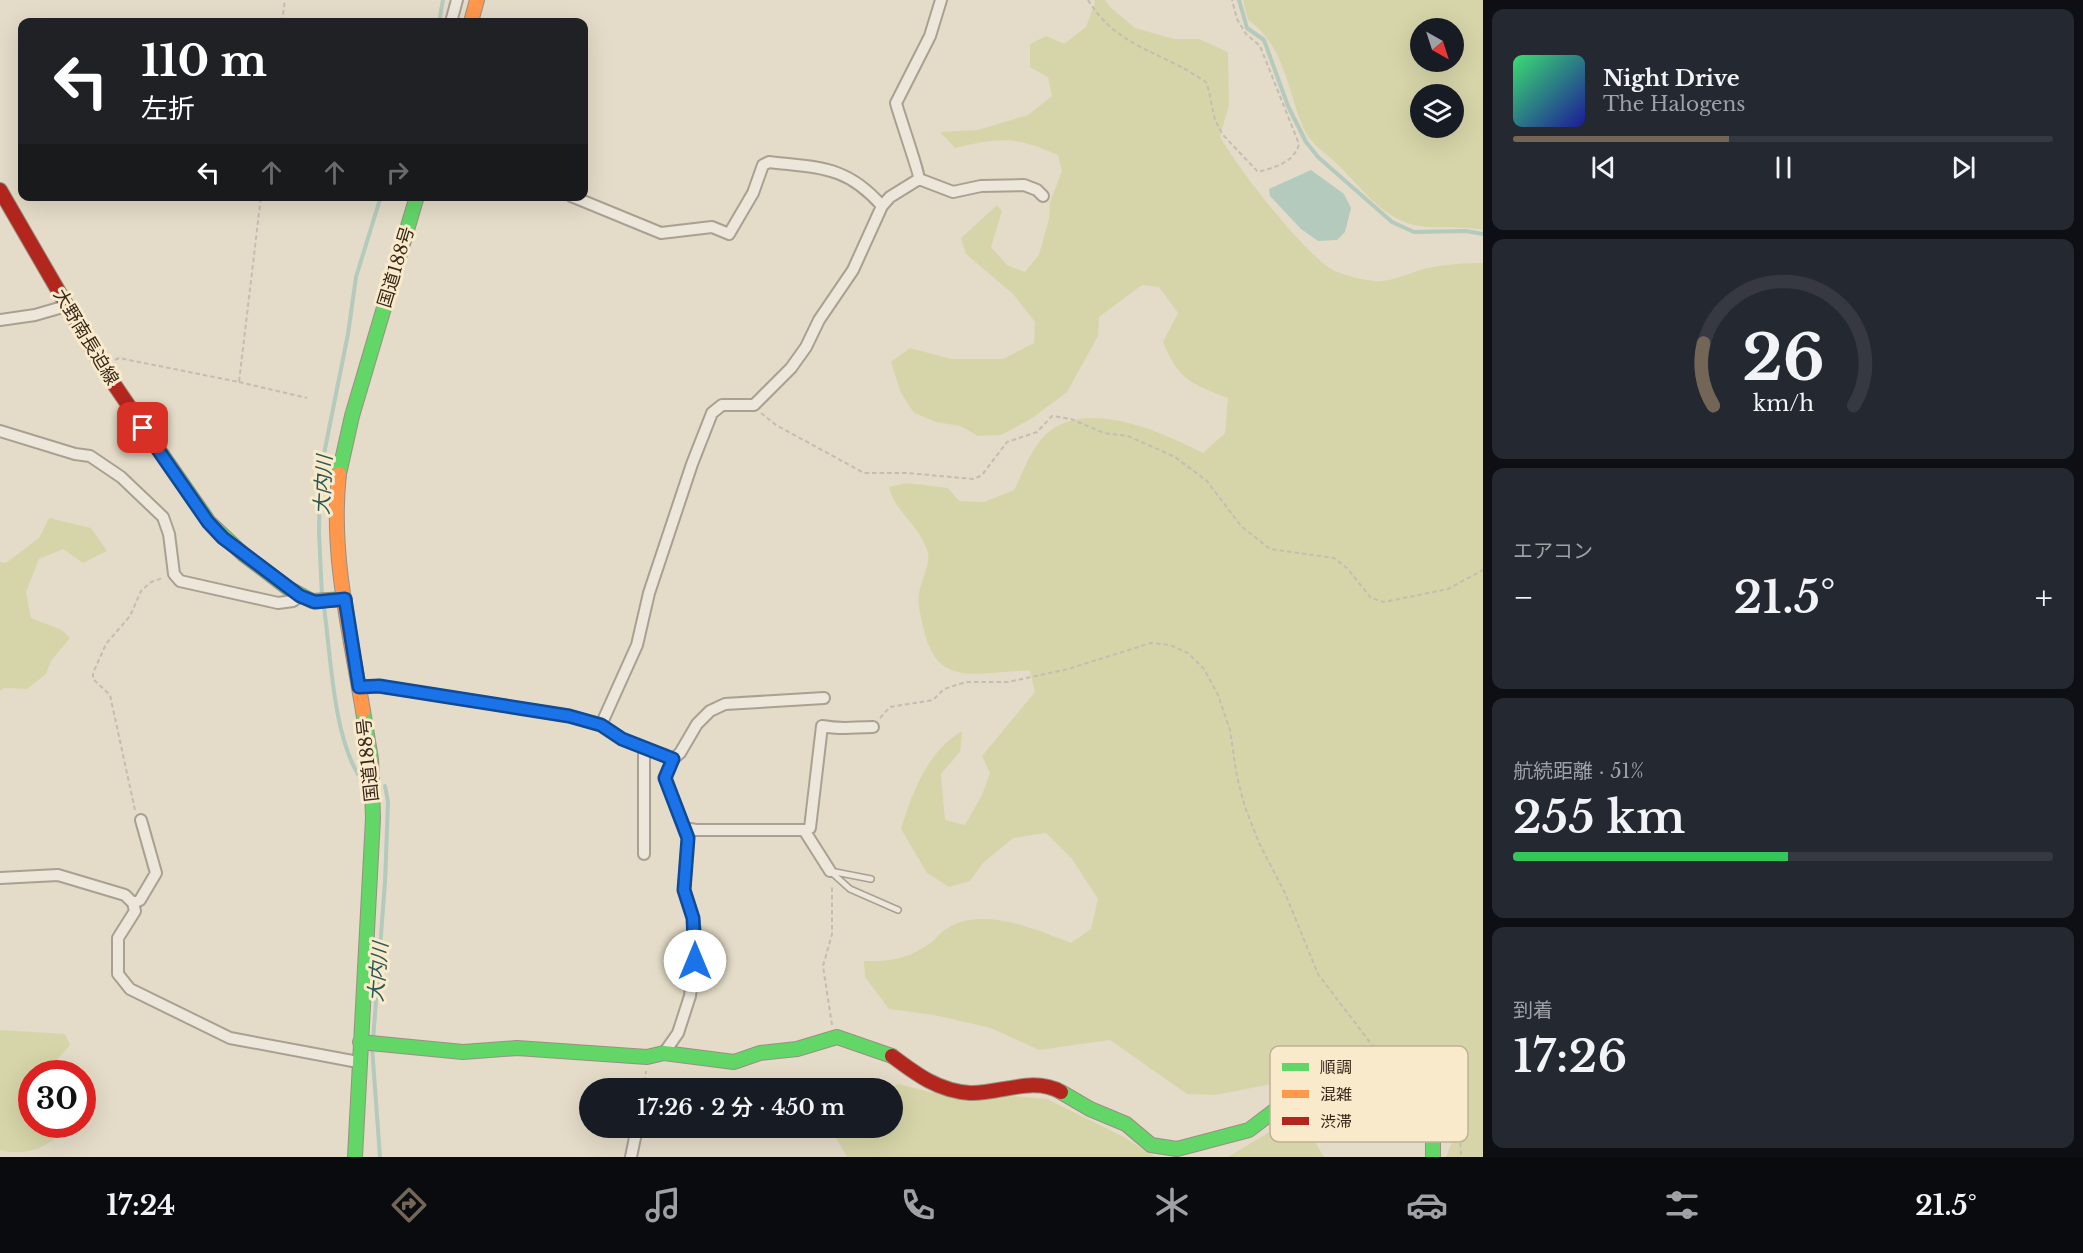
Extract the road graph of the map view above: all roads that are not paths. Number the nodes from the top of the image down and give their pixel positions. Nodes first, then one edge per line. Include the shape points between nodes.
1 (457, 0) edge
2 (477, 0) edge
3 (940, 0) edge
4 (452, 18) edge
5 (472, 18) edge
6 (919, 179) junction
7 (0, 190) edge
8 (1043, 196) dead end
9 (416, 201) edge
10 (583, 201) edge
11 (882, 206) junction
12 (66, 306) junction
13 (0, 320) edge
14 (0, 431) edge
15 (300, 596) junction
16 (339, 600) junction
17 (359, 687) junction
18 (824, 698) dead end
19 (601, 725) junction
20 (873, 727) road end
21 (644, 748) junction
22 (673, 759) junction
23 (141, 820) road end
24 (684, 828) junction
25 (804, 830) junction
26 (644, 854) dead end
27 (830, 871) junction
28 (0, 878) edge
29 (871, 879) dead end
30 (133, 903) junction
31 (898, 910) dead end
32 (360, 1042) junction
33 (664, 1053) junction
34 (358, 1062) junction
35 (1270, 1114) edge
36 (636, 1138) edge
37 (355, 1157) edge
38 (631, 1157) edge

1 - 4 street
2 - 5 main road
3 - 6 street via 930,36 896,103
6 - 8 street via 953,192 1024,184
6 - 11 street
7 - 12 main road, 大野南長迫線
9 - 16 main road, 国道188号 via 340,463 335,510
10 - 11 street via 661,233 712,227 729,234 769,162 830,170 851,178
11 - 19 street via 853,270 791,368 754,405 722,405 712,413 649,593 637,645
12 - 13 street
12 - 15 main road, 大野南長迫線 via 103,368 208,522 223,538
14 - 15 street via 90,456 122,477 163,517 174,574 180,581 278,603
15 - 16 main road, 大野南長迫線 via 315,602
16 - 17 main road, 国道188号
17 - 19 street via 379,686 475,700
17 - 32 main road, 国道188号 via 371,759 374,818
18 - 22 street via 725,704 710,711 697,724
19 - 21 street
20 - 25 street via 843,730 822,726 813,814 810,828
21 - 22 street
21 - 26 street
22 - 24 street via 665,778
23 - 30 street via 156,873 140,900
24 - 25 street
24 - 33 street via 688,838 684,890 693,918 695,961 683,1020
25 - 27 street
27 - 29 lane
27 - 31 lane via 850,889
28 - 30 street via 58,875 126,895
30 - 34 street via 135,911 118,938 118,974 130,989 230,1038
32 - 33 main road via 463,1052 517,1048 647,1057
32 - 34 main road, 国道188号
33 - 35 main road via 734,1062 832,1037 852,1040 888,1054 928,1082 946,1089 971,1093 1043,1085 1055,1089 1090,1110 1126,1124 1160,1148 1177,1149 1249,1130
34 - 37 main road, 国道188号
36 - 38 street

